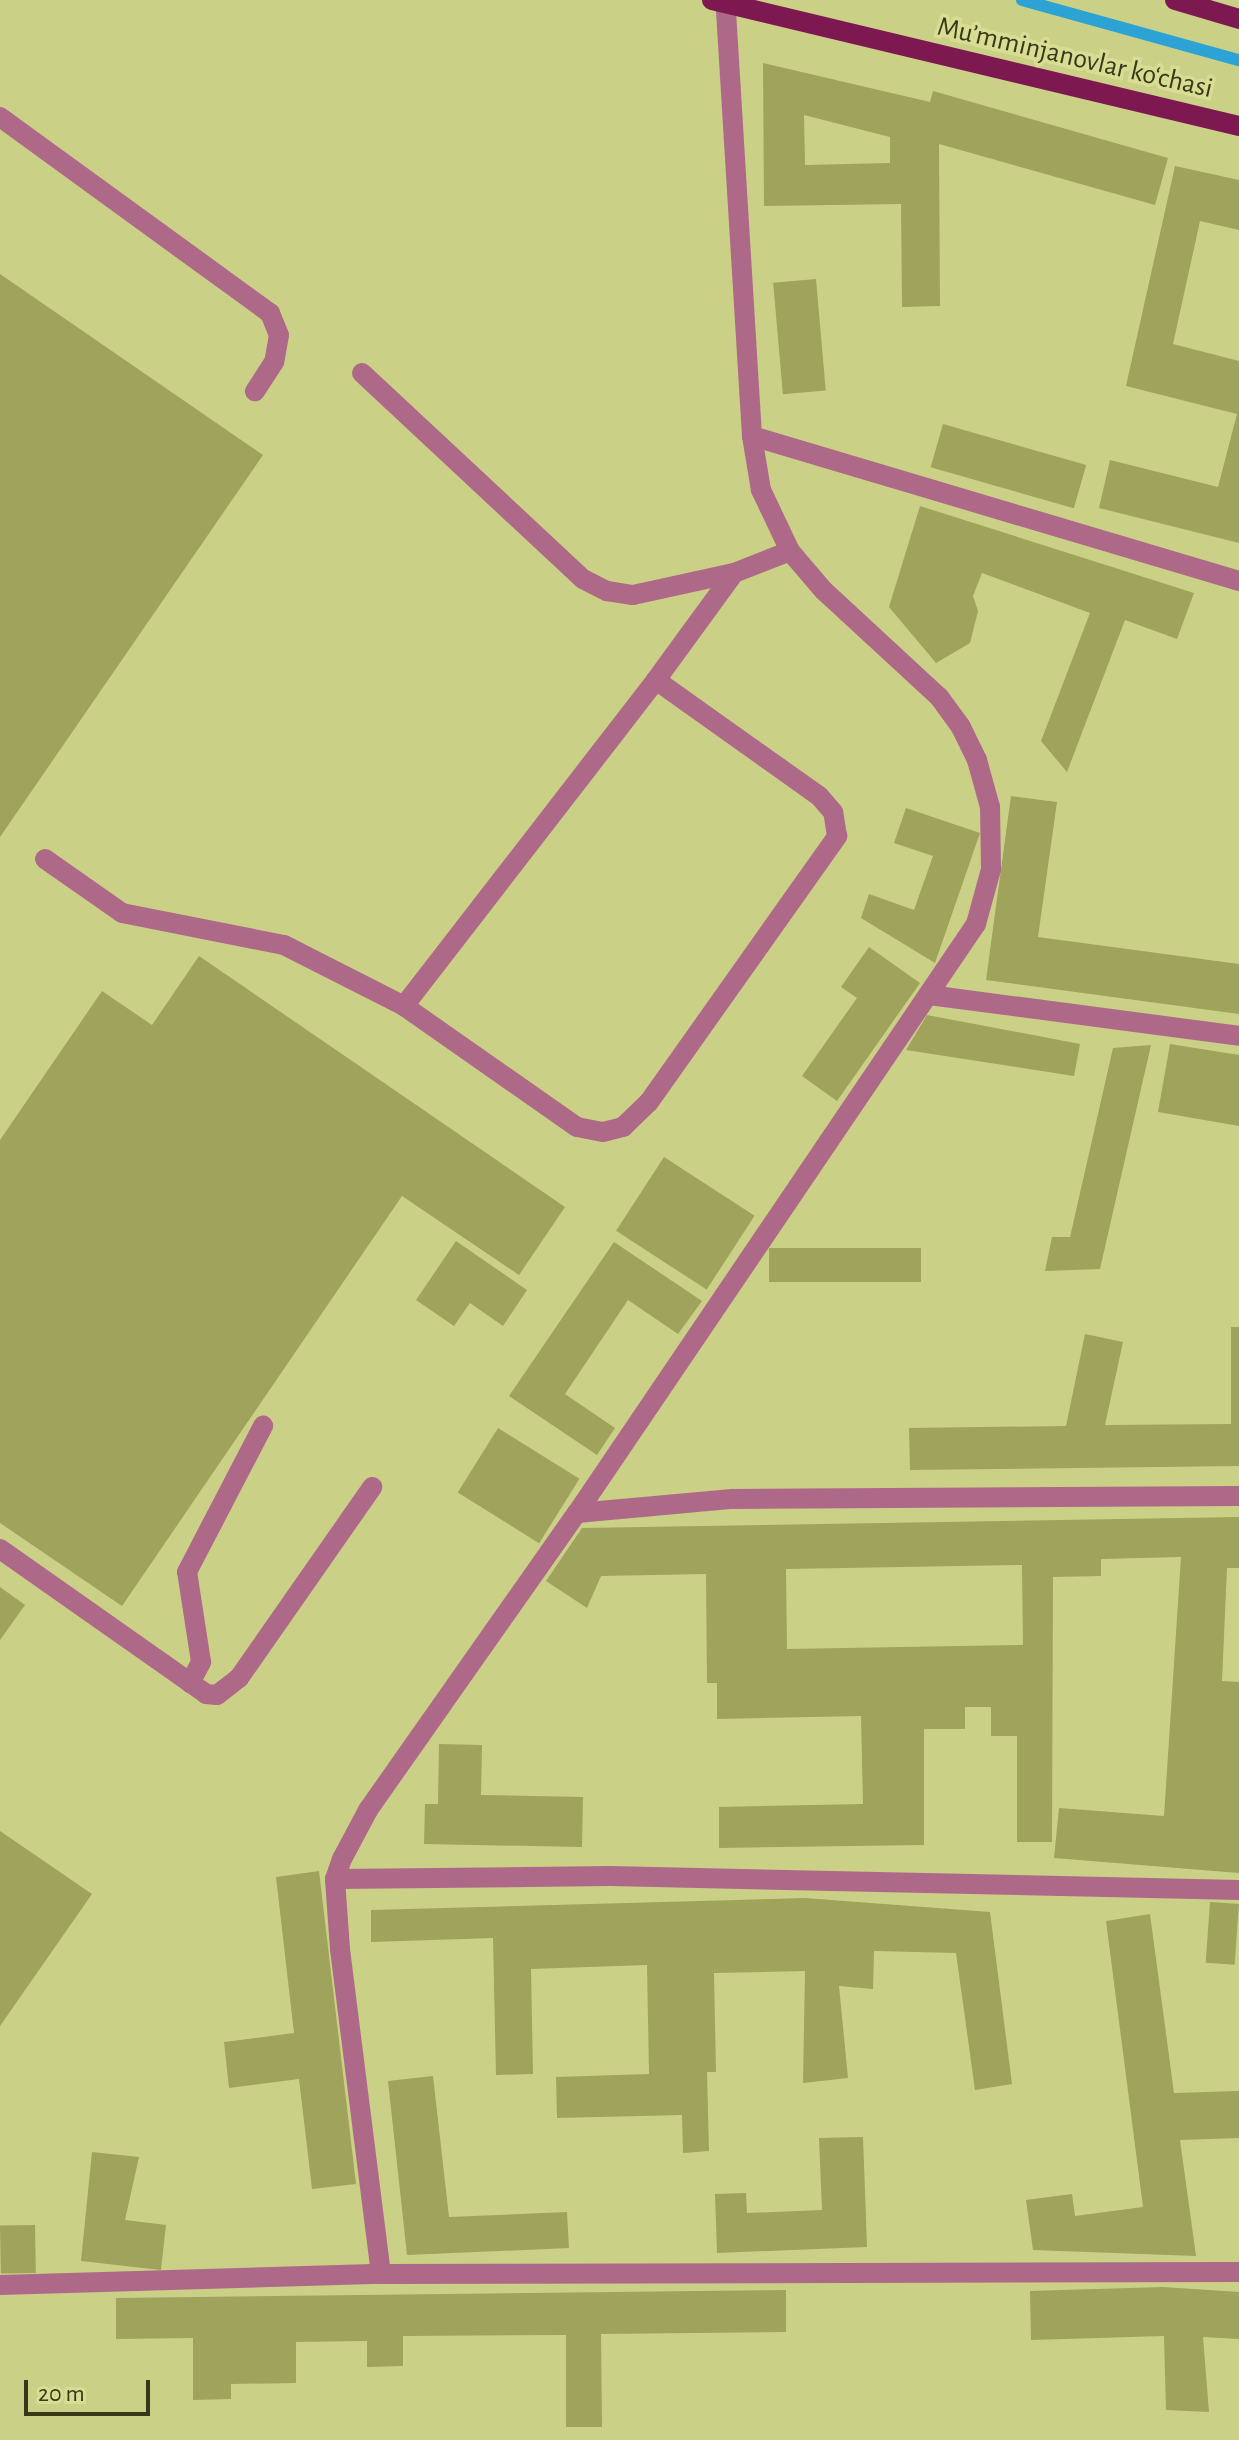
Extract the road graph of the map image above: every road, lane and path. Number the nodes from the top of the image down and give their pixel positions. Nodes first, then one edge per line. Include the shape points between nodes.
1 (1175, 0) edge
2 (719, 2) edge
3 (1220, 7) edge
4 (1239, 19) edge
5 (0, 117) edge
6 (1239, 126) edge
7 (362, 373) dead end
8 (255, 391) dead end
9 (752, 436) junction
10 (790, 551) junction
11 (734, 573) junction
12 (1239, 581) edge
13 (656, 680) junction
14 (45, 859) dead end
15 (929, 995) junction
16 (404, 1006) junction
17 (1239, 1036) edge
18 (263, 1426) dead end
19 (372, 1487) dead end
20 (1239, 1496) edge
21 (577, 1513) junction
22 (0, 1549) edge
23 (190, 1683) junction
24 (335, 1879) junction
25 (1239, 1890) edge
26 (1239, 2272) edge
27 (381, 2274) junction
28 (0, 2285) edge

1 - 3 main road
2 - 6 main road, Mu’mminjanovlar ko‘chasi
2 - 9 street
3 - 4 main road
5 - 8 street via 270,313 279,335 274,362
7 - 11 street via 583,579 633,595
9 - 10 street via 761,490
9 - 12 street
10 - 11 street
10 - 15 street via 824,591 939,697 977,760 990,807 991,869 976,924
11 - 13 street
13 - 16 street
13 - 16 street via 819,796 833,812 837,836 649,1102 623,1127 603,1132 577,1127
14 - 16 street via 122,913 284,945
15 - 17 street
15 - 21 street
18 - 23 street via 187,1572 201,1662
19 - 23 street via 229,1690 206,1694
20 - 21 street via 732,1499
21 - 24 street via 368,1810
22 - 23 street
24 - 25 street via 610,1876
24 - 27 street
26 - 27 street
27 - 28 street

